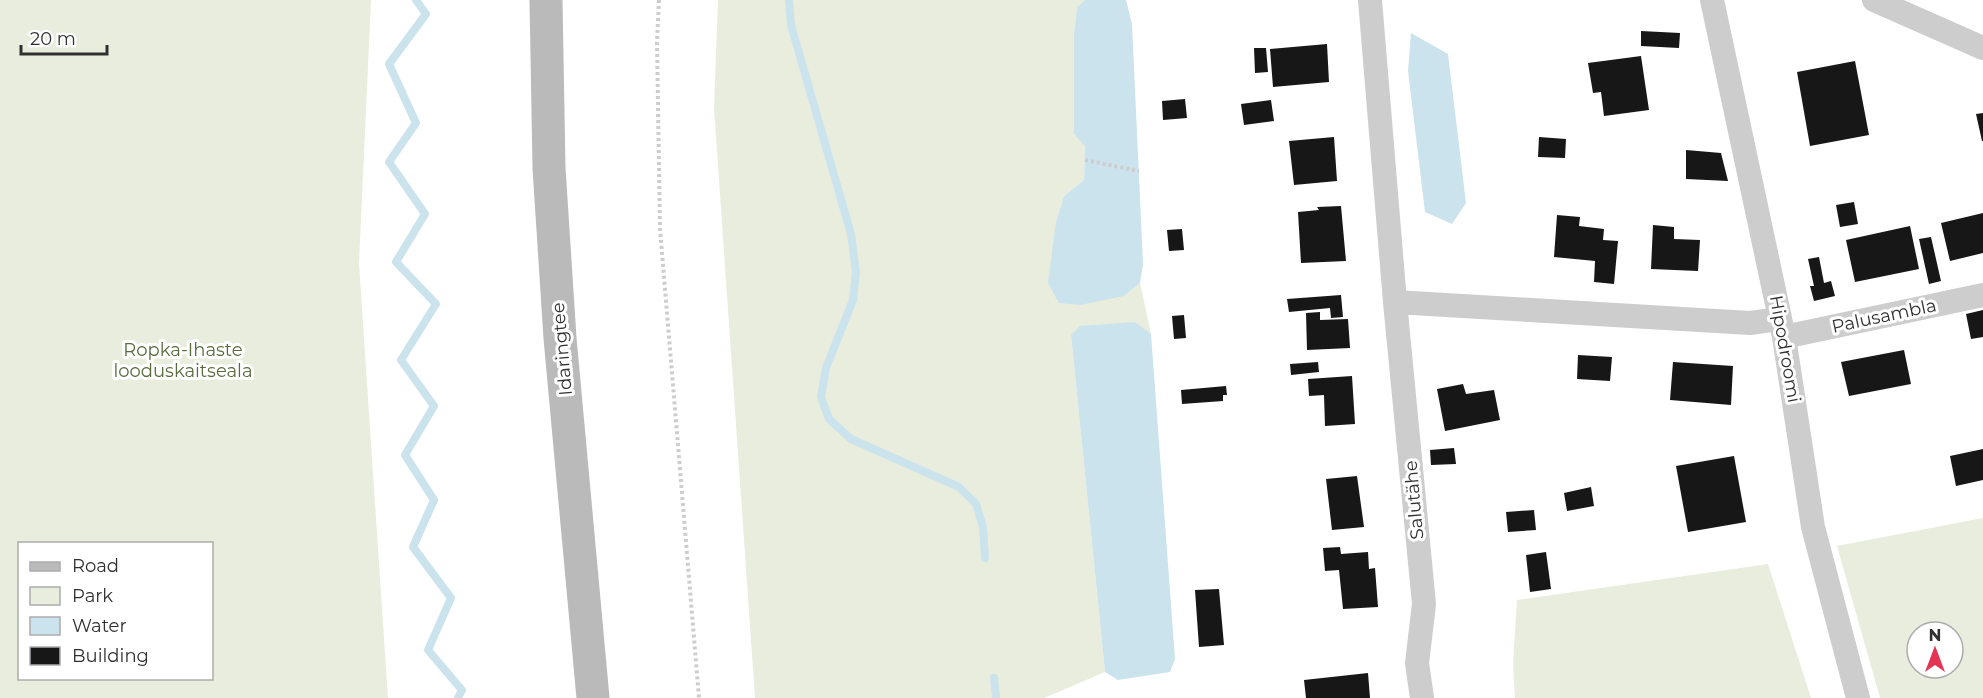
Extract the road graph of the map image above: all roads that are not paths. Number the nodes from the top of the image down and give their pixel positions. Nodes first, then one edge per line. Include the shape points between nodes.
1 (546, 0) edge
2 (1370, 0) edge
3 (1712, 0) edge
4 (1874, 0) edge
5 (1983, 48) edge
6 (1983, 295) edge
7 (1395, 302) junction
8 (1782, 328) junction
9 (593, 698) edge
10 (1422, 698) edge
11 (1858, 698) edge

1 - 9 main road, Idaringtee via 549,168 560,338
2 - 7 street, Salutähe
3 - 8 street, Hipodroomi
4 - 5 street
6 - 8 street, Palusambla
7 - 8 street
7 - 10 street, Salutähe via 1424,604 1417,663
8 - 11 street, Hipodroomi via 1813,527

